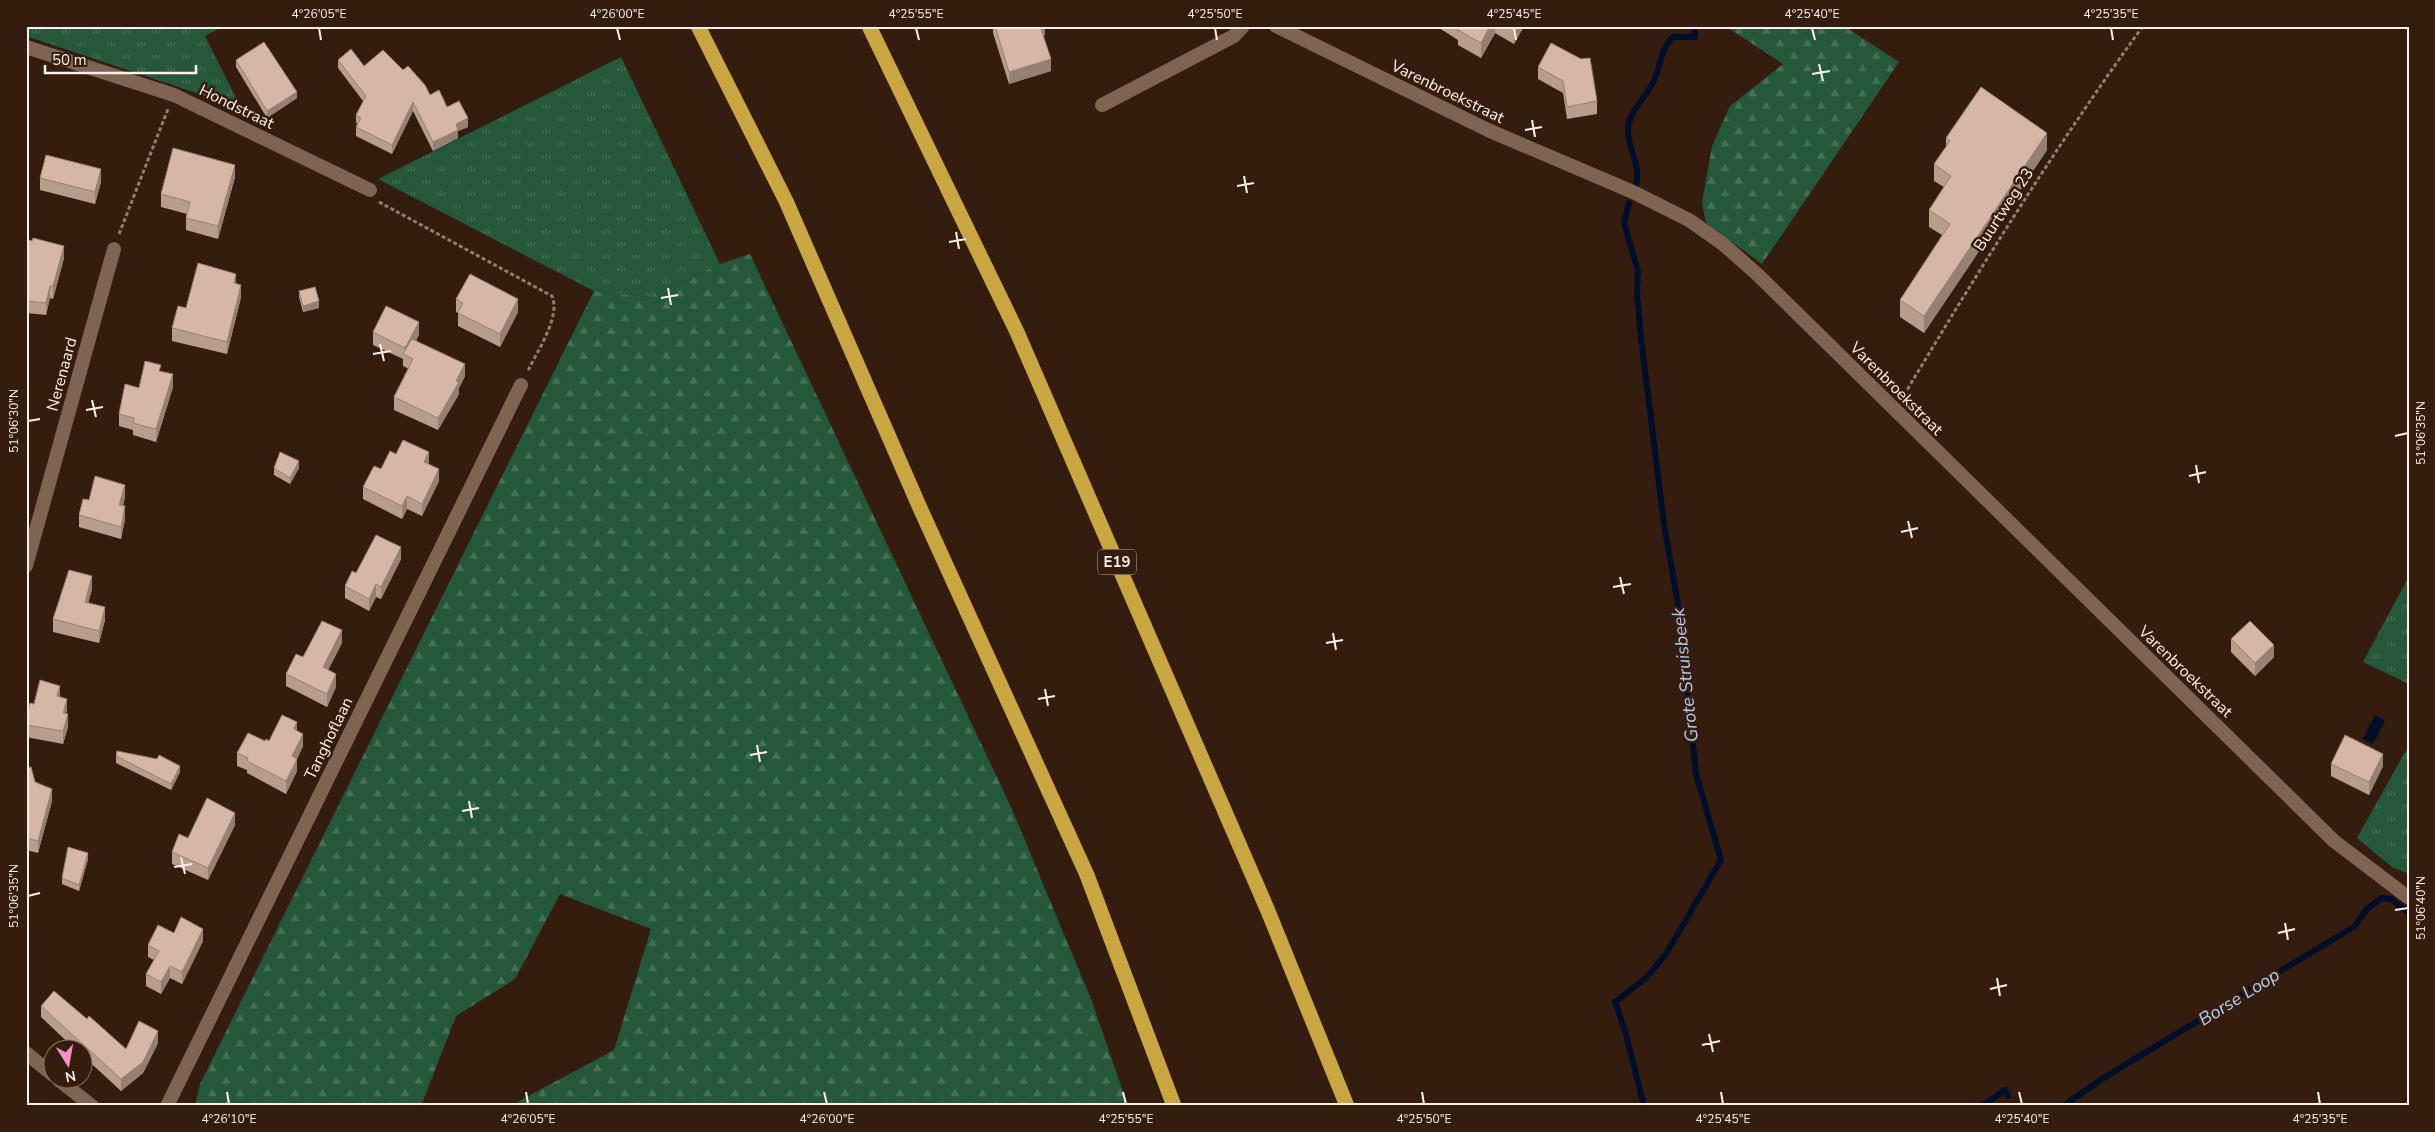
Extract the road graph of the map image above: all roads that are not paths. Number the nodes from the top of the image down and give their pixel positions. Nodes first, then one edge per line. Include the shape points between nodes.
1 (698, 26) edge
2 (869, 26) edge
3 (1243, 26) edge
4 (1276, 26) edge
5 (26, 48) edge
6 (1102, 105) dead end
7 (370, 190) road end
8 (114, 249) road end
9 (521, 385) road end
10 (26, 566) edge
11 (2409, 898) edge
12 (26, 1053) edge
13 (42, 1066) edge
14 (72, 1090) edge
15 (92, 1106) edge
16 (167, 1106) edge
17 (1174, 1106) edge
18 (1347, 1106) edge

1 - 17 highway via 786,201 920,508 1087,875
2 - 18 highway, E19 via 1021,341 1268,912
3 - 6 street via 1234,36
4 - 11 street, Varenbroekstraat via 1490,131 1633,192 1689,220 1723,244 2334,841
5 - 7 street, Hondstraat via 174,94
8 - 10 street, Nerenaard
9 - 16 street, Tanghoflaan
12 - 13 street
14 - 15 street

